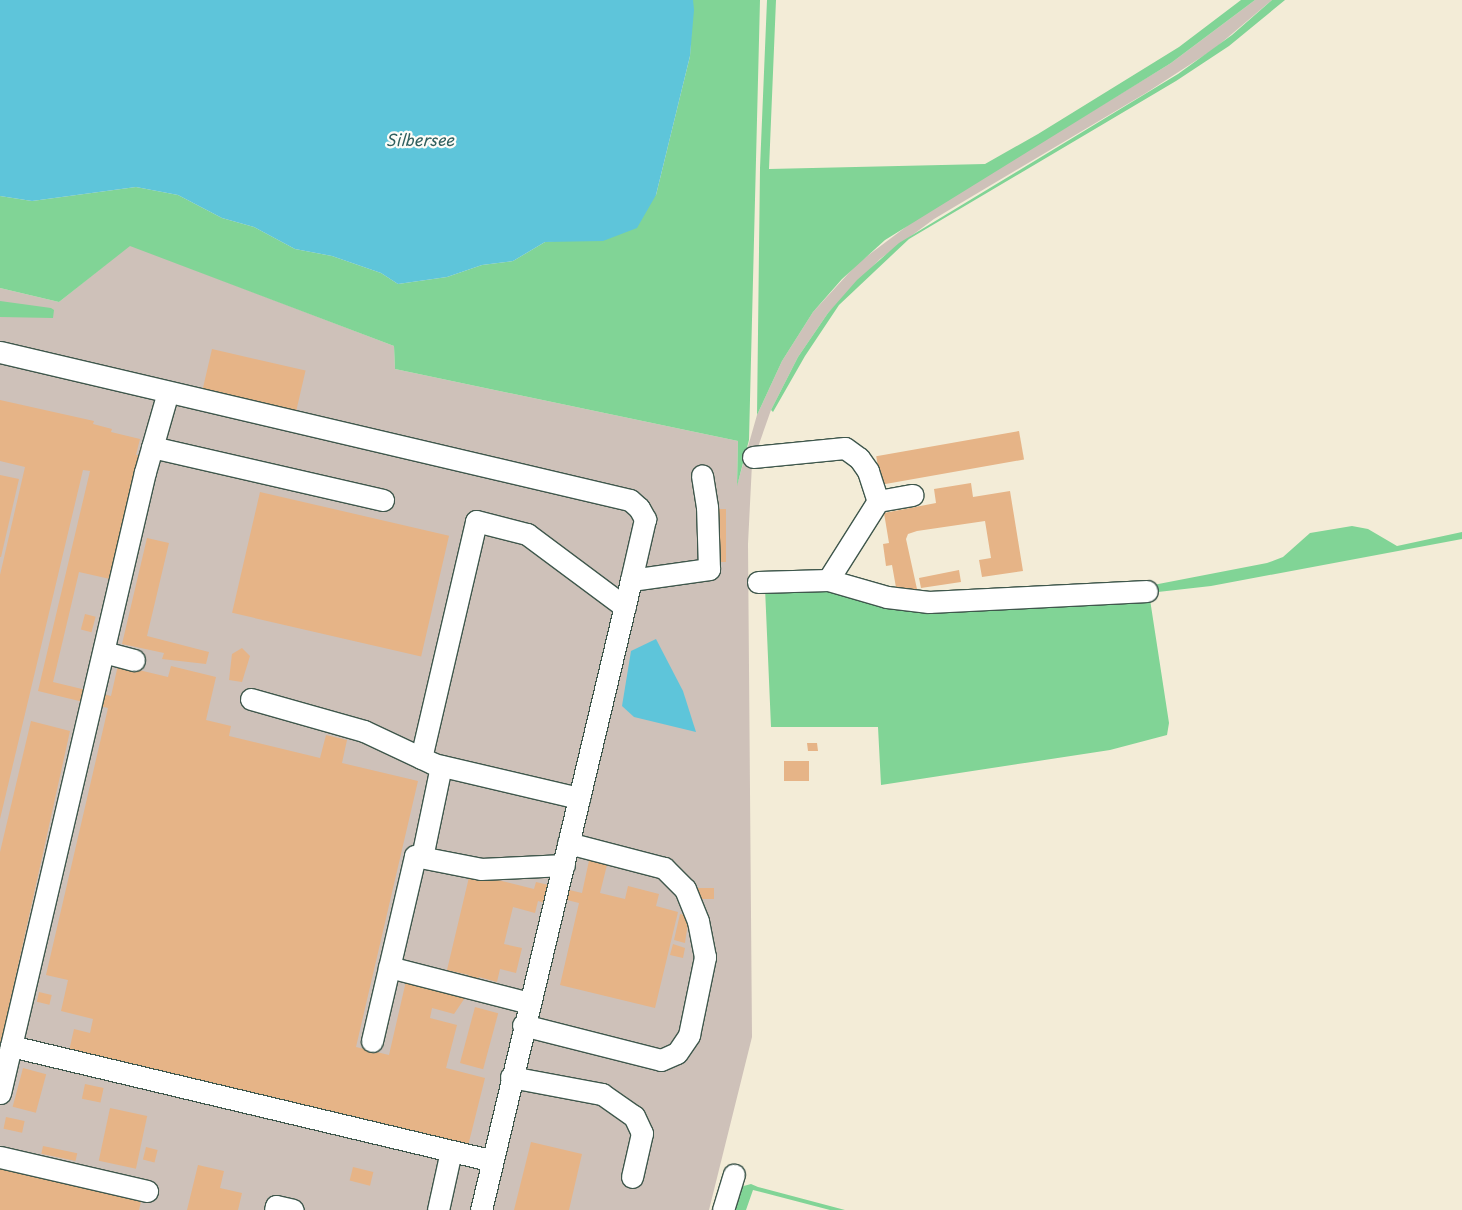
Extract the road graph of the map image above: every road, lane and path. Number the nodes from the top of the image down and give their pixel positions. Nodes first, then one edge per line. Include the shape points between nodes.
1 (0, 352) edge
2 (168, 392) junction
3 (152, 447) junction
4 (754, 457) dead end
5 (702, 476) dead end
6 (912, 495) dead end
7 (383, 500) dead end
8 (878, 500) junction
9 (631, 580) junction
10 (828, 580) junction
11 (758, 582) dead end
12 (1147, 591) dead end
13 (625, 607) junction
14 (104, 652) junction
15 (134, 660) dead end
16 (251, 699) dead end
17 (421, 758) junction
18 (441, 766) junction
19 (579, 798) junction
20 (568, 843) junction
21 (422, 858) junction
22 (564, 865) junction
23 (389, 967) junction
24 (529, 1003) junction
25 (523, 1025) junction
26 (372, 1041) dead end
27 (11, 1046) junction
28 (511, 1077) junction
29 (0, 1093) edge
30 (451, 1151) junction
31 (0, 1157) edge
32 (492, 1161) junction
33 (734, 1175) dead end
34 (632, 1177) dead end
35 (146, 1191) dead end
36 (275, 1210) edge
37 (293, 1210) edge
38 (438, 1210) edge
39 (481, 1210) edge
40 (723, 1210) edge

1 - 2 lane
2 - 3 lane
2 - 9 lane via 630,500 645,519
3 - 7 lane
3 - 14 lane
4 - 8 lane via 845,448 859,458 868,471
5 - 9 lane via 707,507 709,569
6 - 8 lane
8 - 10 lane
9 - 13 lane
10 - 11 lane
10 - 12 lane via 887,597 929,602
13 - 17 lane via 527,534 476,520
13 - 19 lane
14 - 15 lane
14 - 27 lane via 52,836
16 - 17 lane via 364,731
17 - 18 lane
18 - 19 lane
18 - 21 lane
19 - 20 lane
20 - 22 lane
20 - 25 lane via 664,868 685,889 698,921 705,957 689,1036 678,1054 661,1060
21 - 22 lane via 481,869
21 - 23 lane via 415,856
22 - 24 lane
23 - 24 lane
23 - 26 lane
24 - 25 lane
25 - 28 lane
27 - 29 lane
27 - 30 lane
28 - 32 lane
28 - 34 lane via 602,1094 634,1116 642,1133
30 - 32 lane
30 - 38 lane
31 - 35 lane via 27,1155
32 - 39 lane
33 - 40 lane
36 - 37 lane via 276,1206

